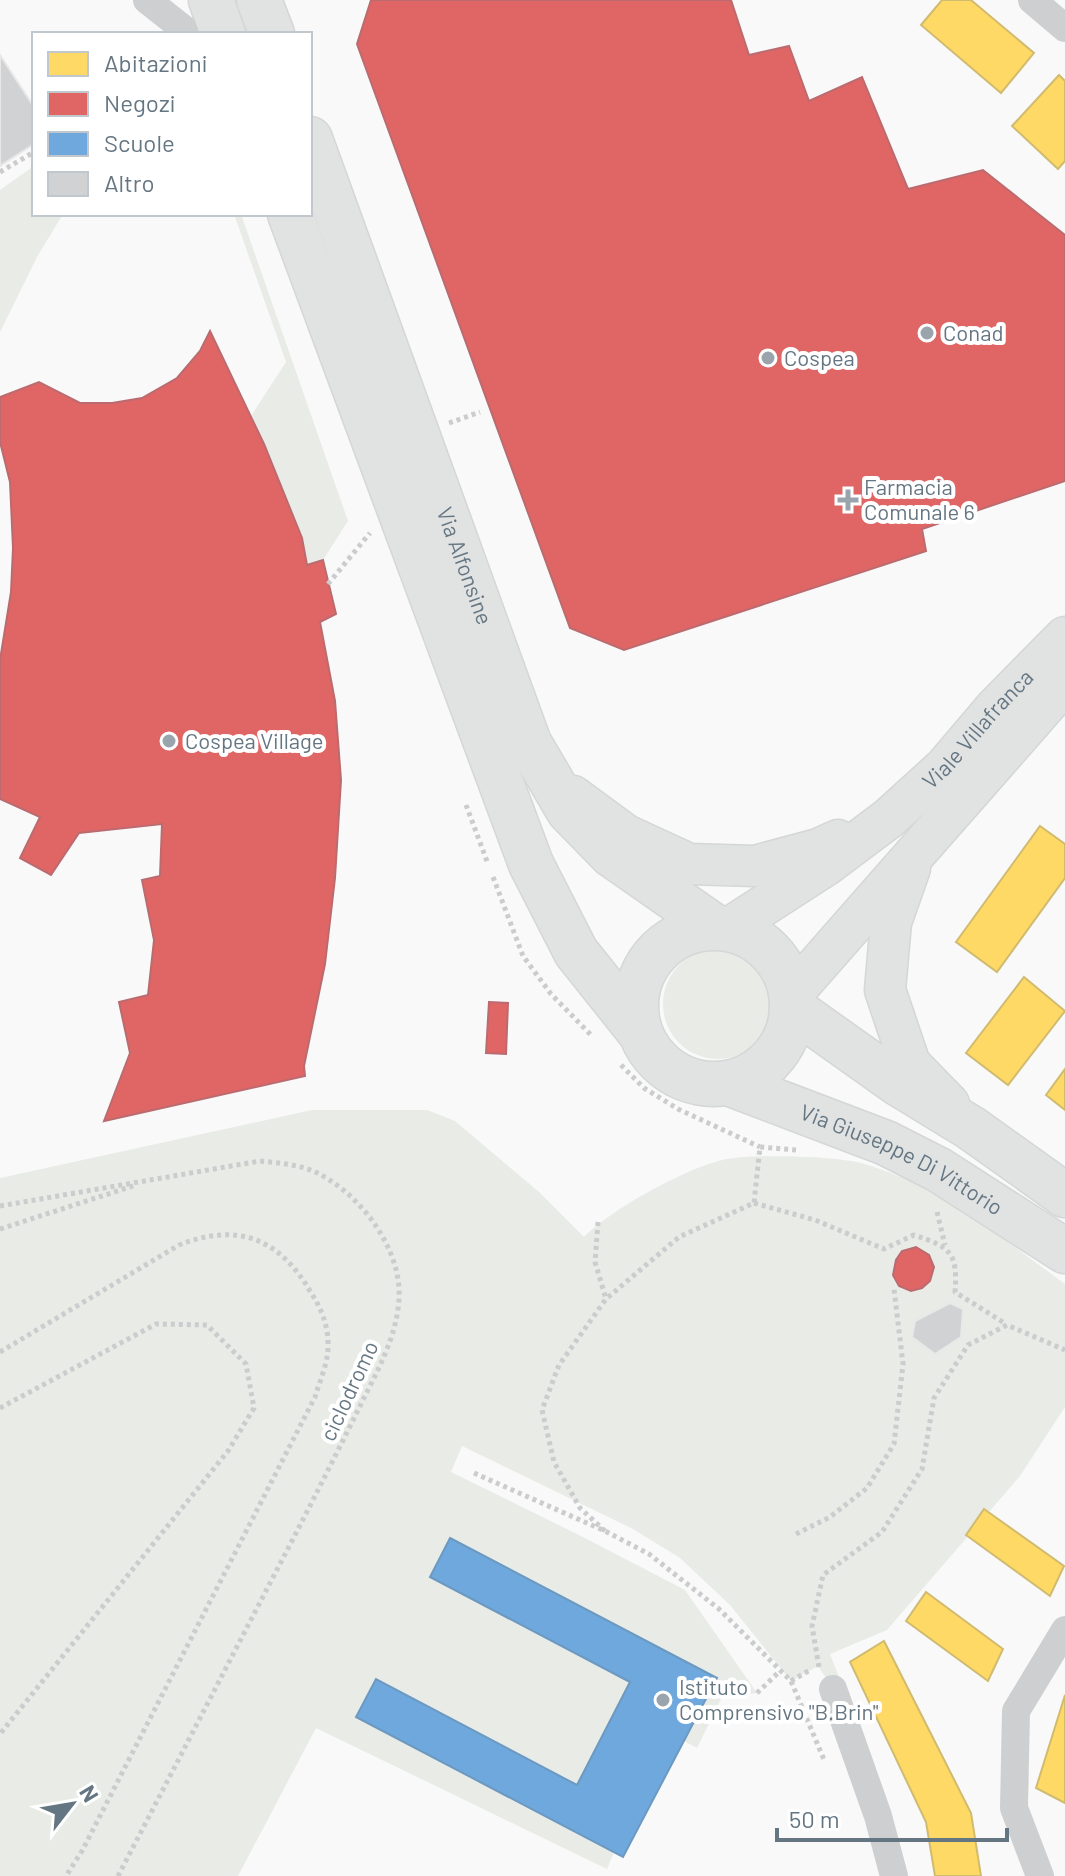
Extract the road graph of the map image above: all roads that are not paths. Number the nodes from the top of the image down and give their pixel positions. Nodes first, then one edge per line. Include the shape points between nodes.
1 (147, 0) edge
2 (211, 0) edge
3 (259, 0) edge
4 (274, 0) edge
5 (1032, 0) edge
6 (1065, 28) edge
7 (187, 32) edge
8 (222, 32) edge
9 (272, 32) edge
10 (273, 32) edge
11 (312, 145) edge
12 (291, 216) edge
13 (1065, 637) edge
14 (1065, 683) edge
15 (529, 743) junction
16 (889, 818) junction
17 (917, 848) junction
18 (722, 928) junction
19 (792, 1001) junction
20 (639, 1031) junction
21 (728, 1083) junction
22 (971, 1128) junction
23 (1065, 1195) edge
24 (1065, 1251) edge
25 (1065, 1630) edge
26 (833, 1689) dead end
27 (894, 1876) edge
28 (1040, 1876) edge

1 - 7 street
2 - 8 main road
3 - 9 main road
4 - 10 street
5 - 6 street
11 - 15 main road, Via Alfonsine
12 - 20 main road, Via Alfonsine via 531,864 576,952
13 - 16 main road, Viale Villafranca via 945,767
14 - 17 main road, Viale Villafranca
15 - 16 main road, Viale Villafranca via 578,802 626,835 689,864 755,866 818,849
15 - 18 main road, Via Alfonsine via 569,811 612,855
16 - 18 main road, Viale Villafranca via 825,866
17 - 19 main road, Viale Villafranca
17 - 22 main road, Viale Villafranca via 891,922 885,990 910,1064
18 - 19 main road via 747,934 777,958
18 - 20 main road via 691,930 668,941 650,959 635,1006
19 - 21 main road via 789,1029 773,1057
19 - 22 main road via 899,1084
20 - 21 main road via 671,1071 689,1080
21 - 24 main road, Via Giuseppe Di Vittorio via 886,1143 939,1170
22 - 23 main road
25 - 28 street via 1016,1711 1014,1808
26 - 27 street

